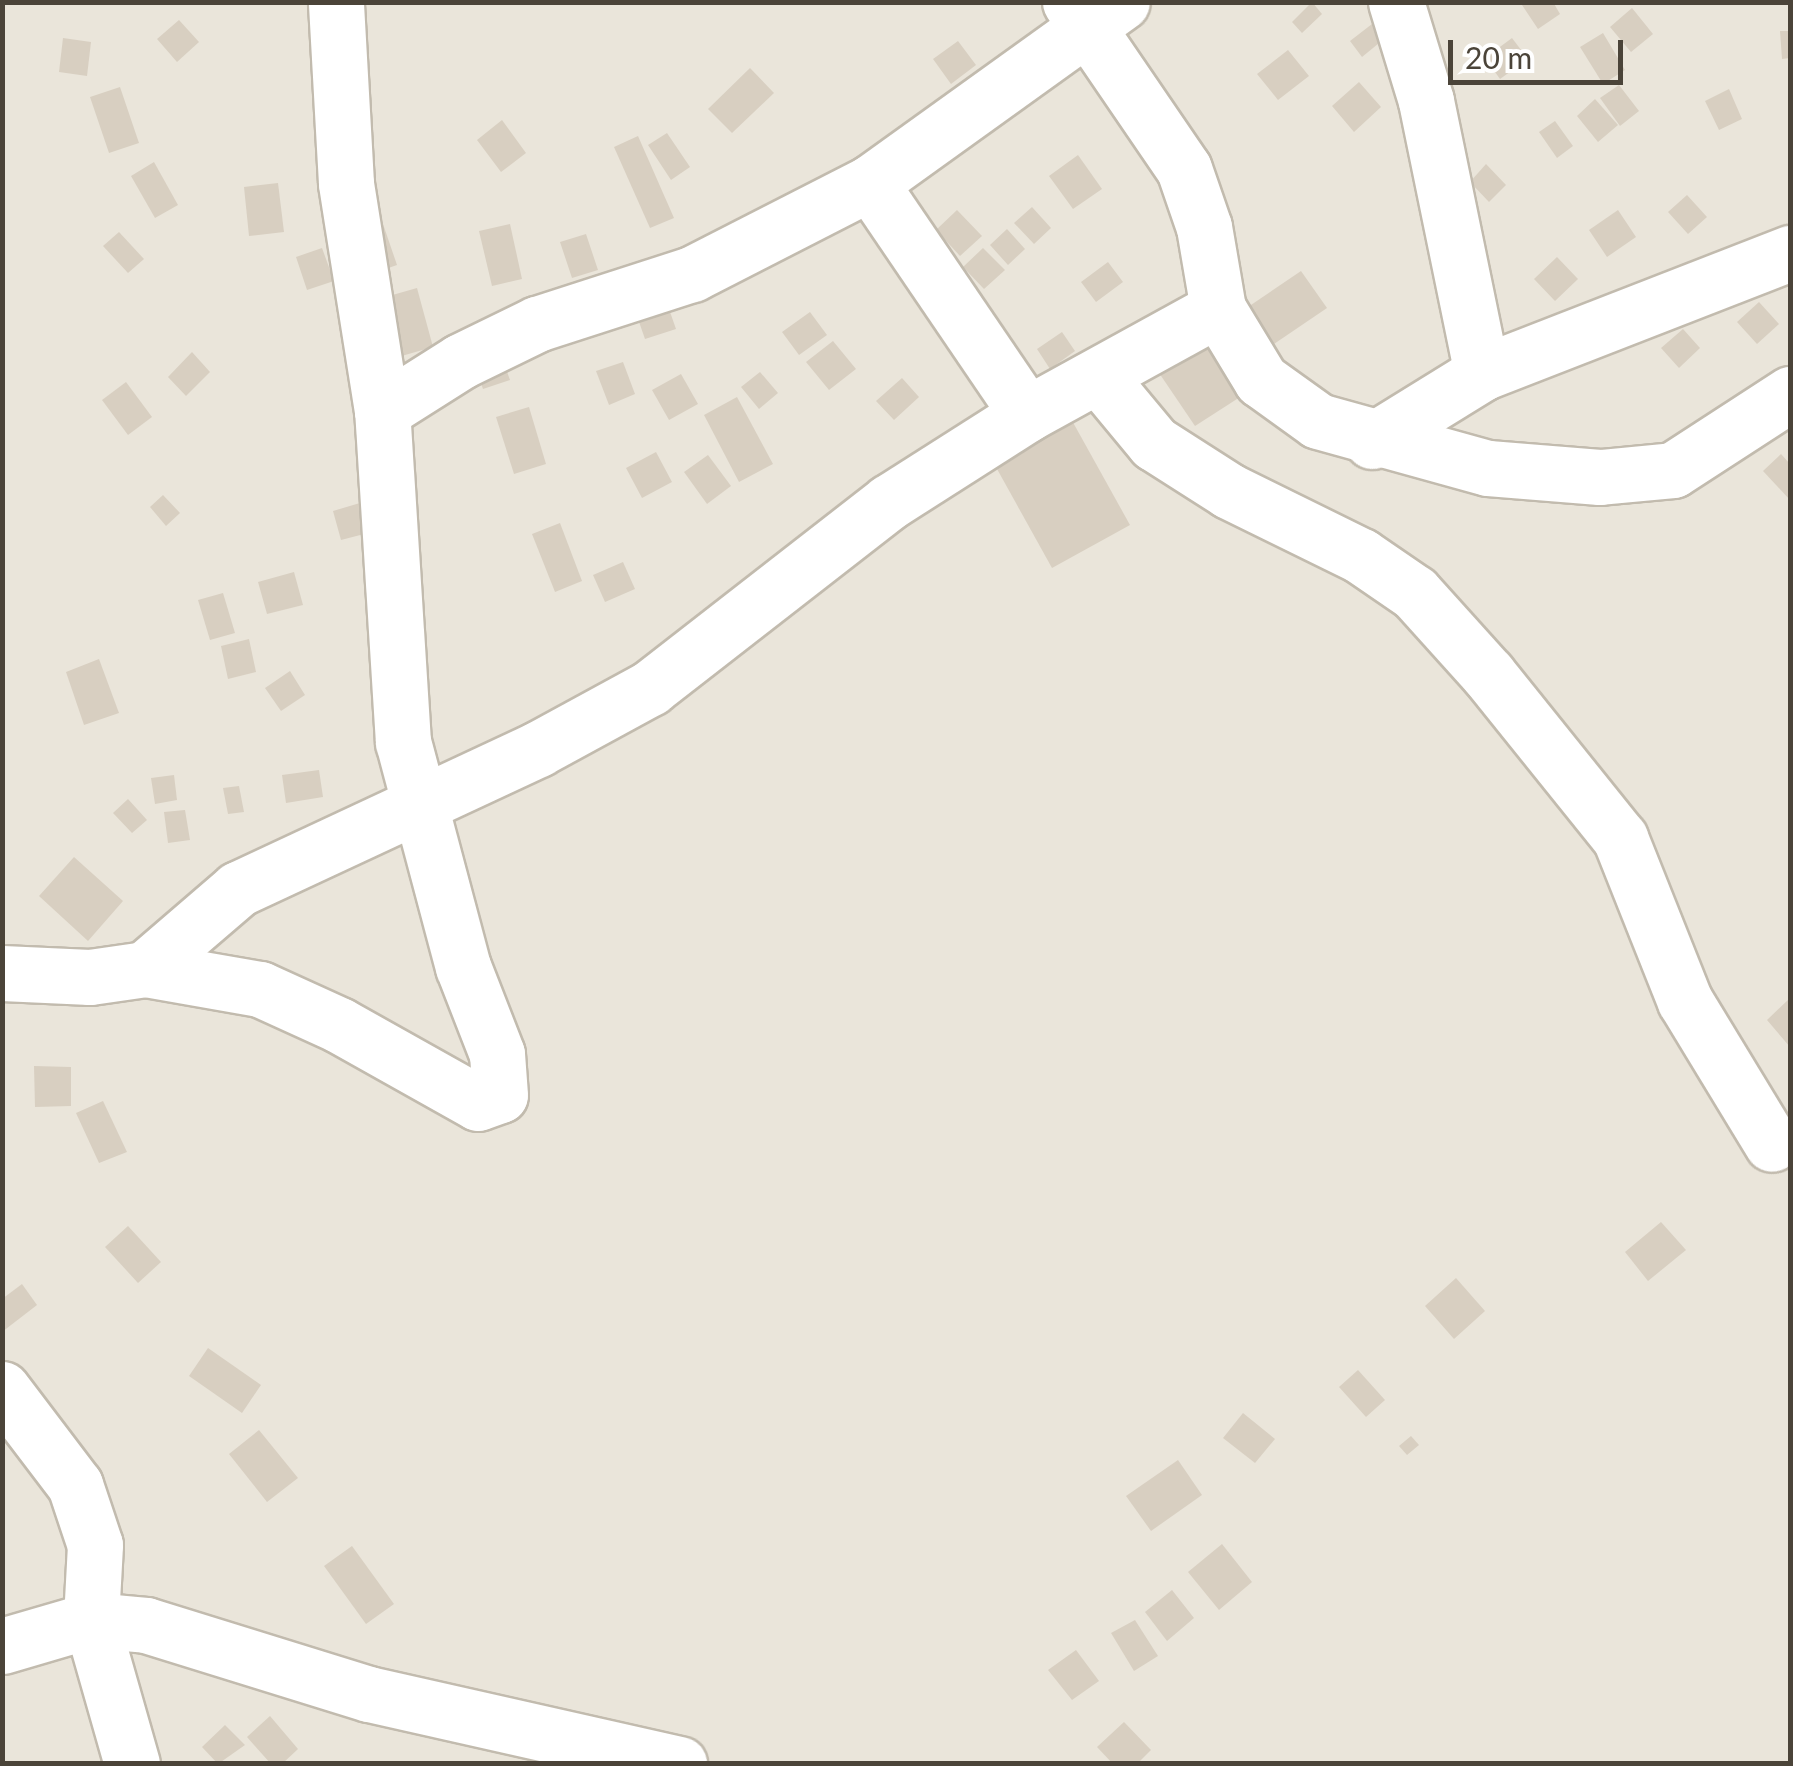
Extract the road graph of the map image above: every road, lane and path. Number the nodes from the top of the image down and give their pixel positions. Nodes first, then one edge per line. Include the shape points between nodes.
1 (336, 2) edge
2 (1396, 2) edge
3 (1094, 10) edge
4 (870, 183) junction
5 (1790, 253) edge
6 (1218, 309) junction
7 (1482, 373) junction
8 (1100, 378) junction
9 (1790, 394) edge
10 (382, 411) junction
11 (1027, 414) junction
12 (1372, 441) junction
13 (417, 807) junction
14 (145, 969) junction
15 (2, 973) edge
16 (1772, 1144) dead end
17 (2, 1389) edge
18 (91, 1620) junction
19 (2, 1646) edge
20 (132, 1764) edge
21 (679, 1764) edge

1 - 10 street via 346,183
2 - 7 street via 1426,102
3 - 4 street
3 - 6 street via 1184,168 1204,227
4 - 10 street via 692,274 537,324
4 - 11 street
5 - 7 street
6 - 8 street
6 - 12 street via 1261,380 1306,414
7 - 12 street
8 - 11 street
8 - 16 street via 1154,443 1201,475 1361,556 1415,594 1488,674 1620,838 1685,1001
9 - 12 street via 1672,470 1600,478 1488,468
10 - 13 street via 395,672
11 - 13 street via 889,502 650,688
13 - 14 street via 238,889
13 - 14 street via 496,1054 500,1095 478,1103 339,1024 260,989
14 - 15 street via 90,977
17 - 18 street via 75,1485 95,1545
18 - 19 street
18 - 20 street
18 - 21 street via 146,1625 369,1694

